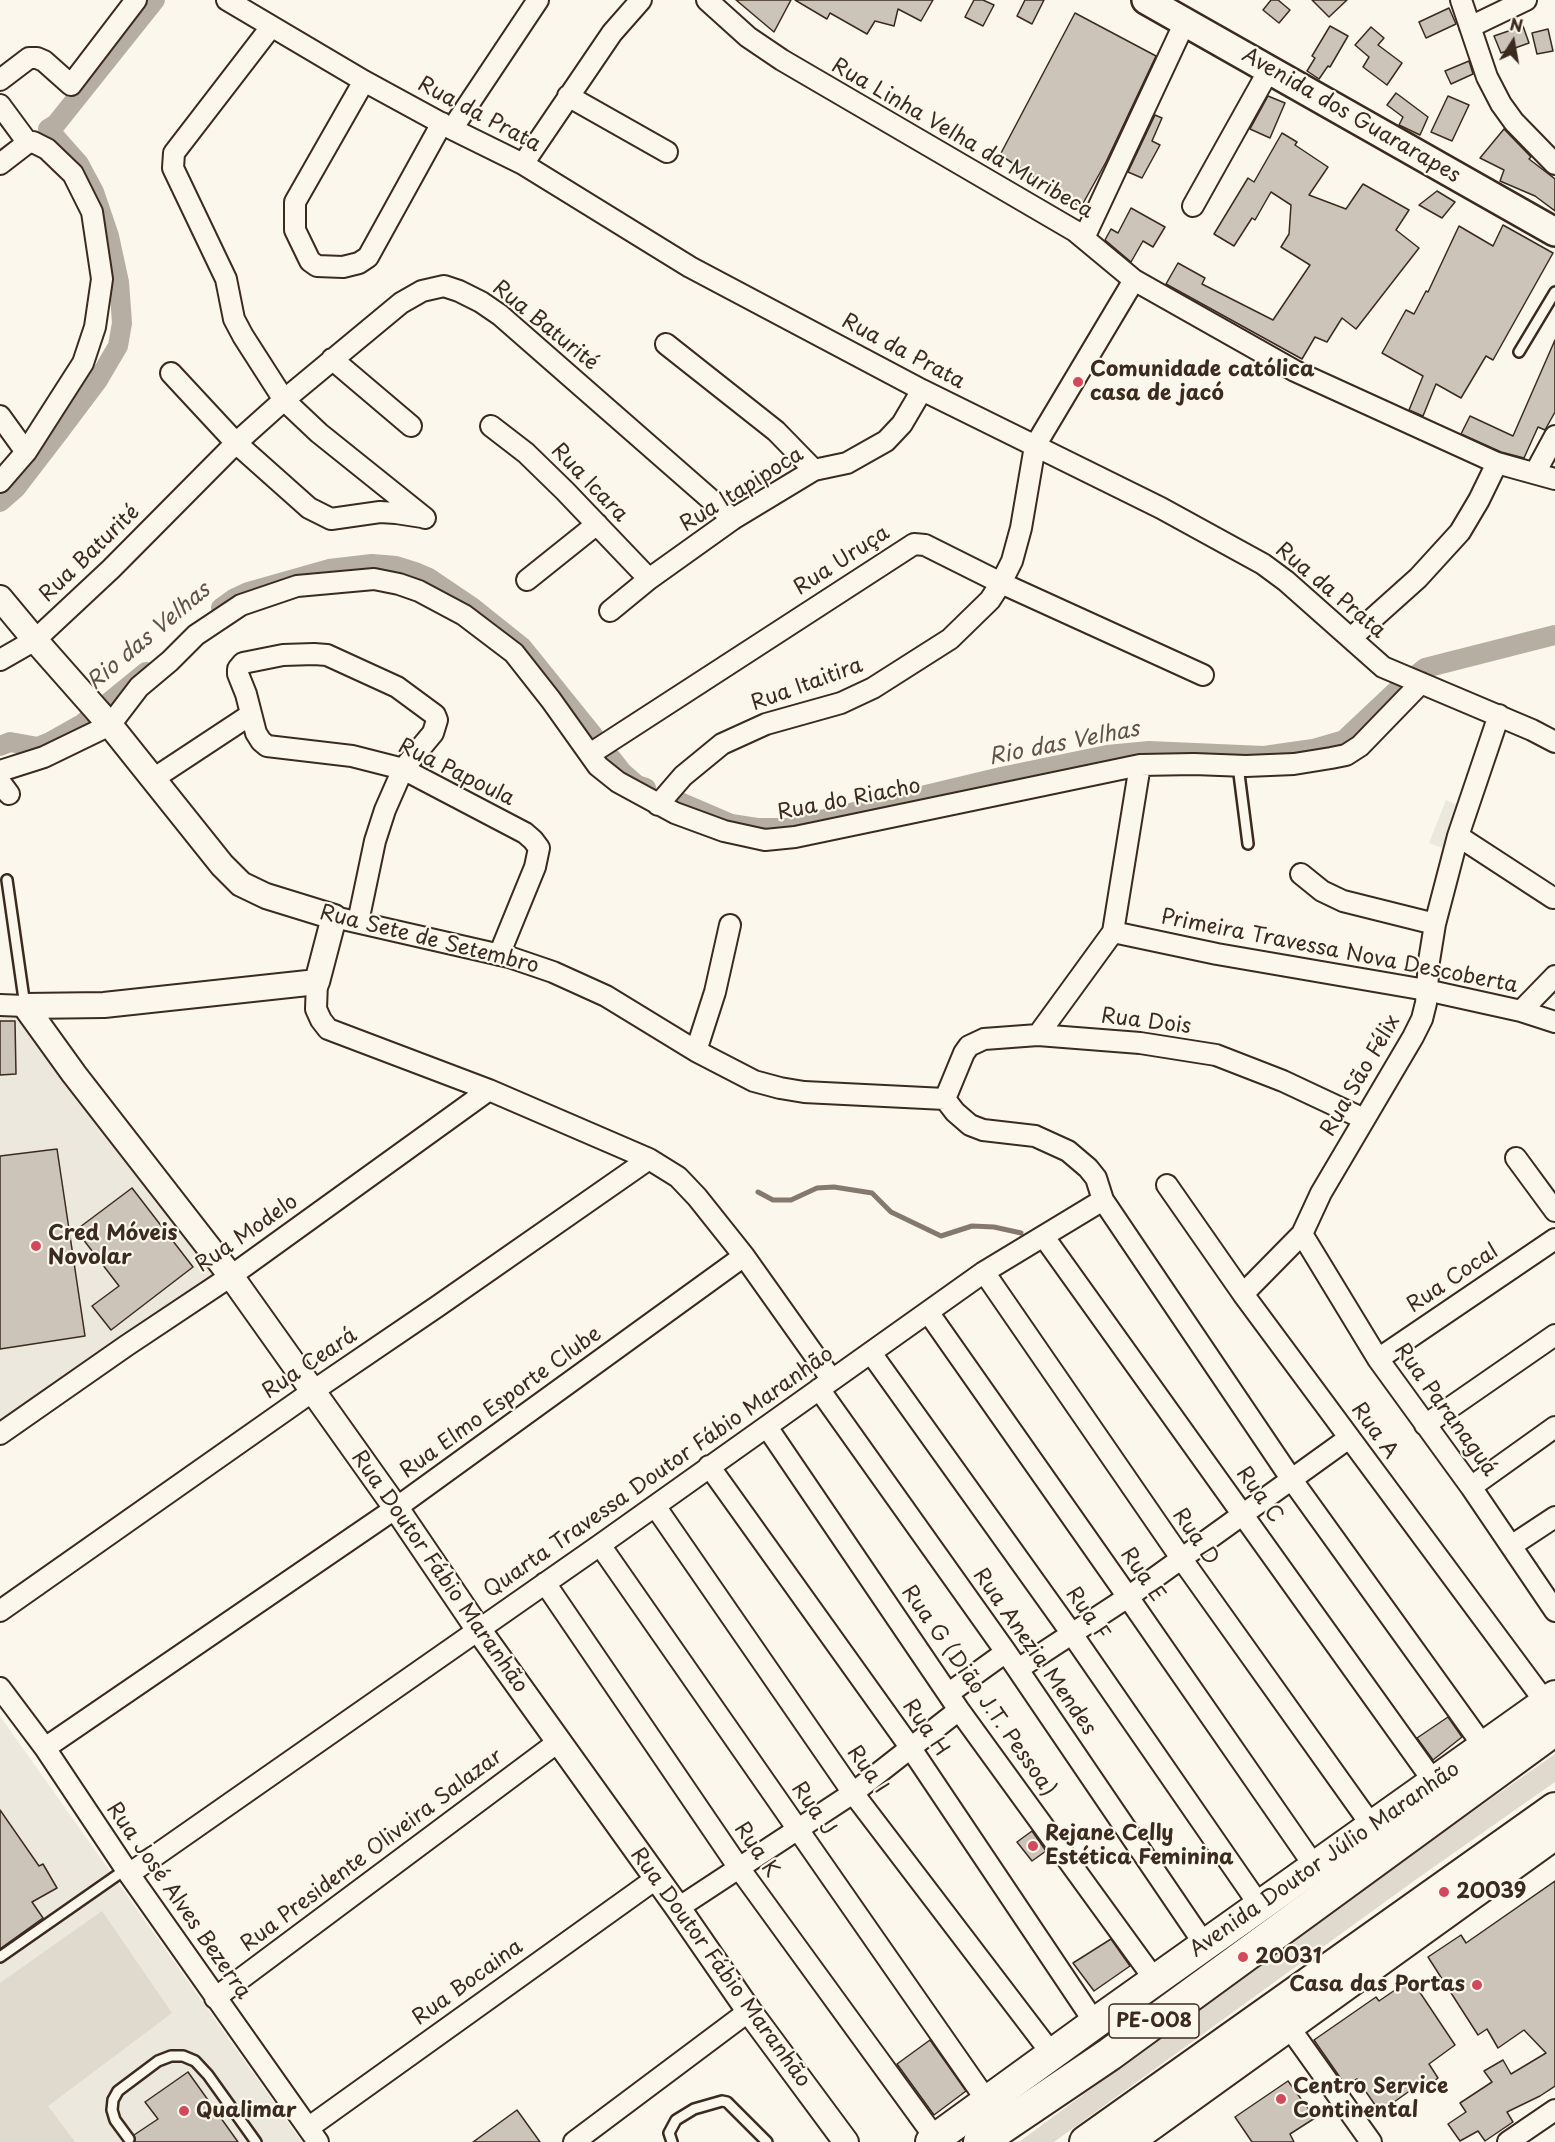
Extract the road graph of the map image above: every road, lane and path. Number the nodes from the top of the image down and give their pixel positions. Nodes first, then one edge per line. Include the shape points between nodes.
1 (136, 0) edge
2 (228, 0) edge
3 (538, 0) edge
4 (641, 0) edge
5 (708, 0) edge
6 (1146, 0) edge
7 (1461, 0) edge
8 (1526, 0) edge
9 (1185, 22) junction
10 (271, 27) junction
11 (1470, 27) junction
12 (1269, 70) junction
13 (0, 80) edge
14 (364, 81) junction
15 (568, 96) junction
16 (0, 105) edge
17 (447, 126) junction
18 (27, 143) junction
19 (667, 152) dead end
20 (0, 164) edge
21 (523, 164) junction
22 (1555, 164) edge
23 (1193, 206) dead end
24 (1555, 232) edge
25 (1084, 238) junction
26 (1134, 280) junction
27 (1555, 292) edge
28 (666, 344) dead end
29 (1520, 352) dead end
30 (332, 359) junction
31 (171, 373) dead end
32 (922, 390) junction
33 (284, 400) junction
34 (0, 416) edge
35 (411, 426) dead end
36 (491, 426) dead end
37 (1555, 436) edge
38 (236, 442) junction
39 (1035, 446) junction
40 (26, 452) junction
41 (1497, 463) junction
42 (814, 470) junction
43 (1536, 473) junction
44 (1555, 479) edge
45 (0, 482) edge
46 (733, 519) junction
47 (597, 524) junction
48 (649, 579) junction
49 (527, 580) dead end
50 (1001, 583) junction
51 (0, 598) edge
52 (610, 611) dead end
53 (1352, 638) junction
54 (35, 640) junction
55 (0, 660) edge
56 (1203, 675) dead end
57 (1414, 680) junction
58 (250, 715) junction
59 (1499, 715) junction
60 (106, 721) junction
61 (1555, 742) edge
62 (590, 754) junction
63 (1140, 765) junction
64 (1238, 766) junction
65 (403, 769) junction
66 (0, 771) edge
67 (153, 779) junction
68 (663, 799) junction
69 (1458, 836) junction
70 (1248, 844) dead end
71 (1301, 874) dead end
72 (7, 880) dead end
73 (1552, 898) dead end
74 (334, 917) junction
75 (358, 922) junction
76 (1435, 924) junction
77 (730, 925) dead end
78 (1113, 932) junction
79 (500, 955) junction
80 (1555, 976) edge
81 (317, 982) junction
82 (1426, 990) junction
83 (0, 1005) edge
84 (25, 1006) junction
85 (1521, 1011) junction
86 (1555, 1022) edge
87 (1038, 1035) junction
88 (696, 1051) junction
89 (489, 1090) junction
90 (945, 1099) junction
91 (1364, 1119) junction
92 (1516, 1158) dead end
93 (649, 1159) junction
94 (1167, 1185) dead end
95 (1103, 1200) junction
96 (1555, 1211) edge
97 (1302, 1234) junction
98 (1044, 1237) junction
99 (1555, 1239) edge
100 (744, 1256) junction
101 (984, 1272) junction
102 (231, 1275) junction
103 (1243, 1294) junction
104 (928, 1312) junction
105 (1555, 1335) edge
106 (871, 1353) junction
107 (1378, 1359) junction
108 (826, 1385) junction
109 (313, 1391) junction
110 (1425, 1425) junction
111 (767, 1427) junction
112 (1555, 1427) edge
113 (0, 1434) edge
114 (1349, 1438) junction
115 (709, 1466) junction
116 (1292, 1480) junction
117 (1471, 1487) junction
118 (655, 1506) junction
119 (396, 1508) junction
120 (1244, 1514) junction
121 (1555, 1517) edge
122 (600, 1545) junction
123 (1511, 1546) junction
124 (1181, 1558) junction
125 (545, 1583) junction
126 (1128, 1597) junction
127 (0, 1611) edge
128 (1555, 1611) edge
129 (478, 1629) junction
130 (1072, 1634) junction
131 (1006, 1652) junction
132 (1018, 1669) junction
133 (0, 1688) edge
134 (954, 1702) junction
135 (1552, 1709) edge
136 (558, 1742) junction
137 (1484, 1747) junction
138 (45, 1748) junction
139 (910, 1748) junction
140 (1434, 1782) junction
141 (853, 1793) junction
142 (1555, 1809) edge
143 (1372, 1826) junction
144 (798, 1829) junction
145 (1555, 1834) edge
146 (1315, 1867) junction
147 (739, 1868) junction
148 (128, 1872) junction
149 (657, 1878) junction
150 (1260, 1906) junction
151 (678, 1908) junction
152 (1205, 1945) junction
153 (0, 1957) edge
154 (1155, 1980) junction
155 (214, 1998) junction
156 (749, 2011) junction
157 (1095, 2023) junction
158 (1289, 2027) junction
159 (1052, 2054) junction
160 (987, 2101) junction
161 (1555, 2110) edge
162 (313, 2135) edge
163 (129, 2139) dead end
164 (933, 2140) edge
165 (256, 2142) edge
166 (574, 2142) edge
167 (672, 2142) edge
168 (766, 2142) edge
169 (846, 2142) edge
170 (980, 2142) edge
171 (1086, 2142) edge
172 (1127, 2142) edge
173 (1371, 2142) edge
174 (1508, 2142) edge

1 - 13 street via 71,85 37,58 29,58
2 - 10 street, Rua da Prata
3 - 17 street
4 - 15 street via 612,33
5 - 25 street, Rua Linha Velha da Muribeca via 748,37 782,60
6 - 9 main road, Avenida dos Guararapes
7 - 11 street
8 - 11 street
9 - 12 main road, Avenida dos Guararapes
9 - 25 street
10 - 14 street, Rua da Prata
10 - 33 street via 174,153 173,168 226,279 234,319
11 - 22 street via 1502,104
12 - 23 street
12 - 24 main road, Avenida dos Guararapes
14 - 17 street, Rua da Prata
14 - 17 street via 295,202 296,230 303,249 317,266 343,267 368,257
15 - 19 street
15 - 21 street
16 - 18 street
17 - 21 street, Rua da Prata
18 - 20 street
18 - 40 street via 35,142 47,149 73,174 82,190 92,212 102,279 95,327 83,363
21 - 32 street, Rua da Prata via 690,267
25 - 26 street, Rua Linha Velha da Muribeca
26 - 39 street
26 - 41 street, Rua Linha Velha da Muribeca via 1295,371
27 - 29 lane
28 - 42 street via 776,431
30 - 33 street, Rua Baturité
30 - 35 street
30 - 46 street, Rua Baturité via 401,303 422,291 444,286 459,291 500,315
31 - 38 street
32 - 39 street, Rua da Prata
32 - 42 street, Rua Itapipoca via 902,424 886,441 847,463
33 - 38 street, Rua Baturité
33 - 38 street via 425,518 380,512 331,519 309,508
34 - 40 street
36 - 47 street, Rua Icara via 526,453
37 - 43 street
38 - 54 street, Rua Baturité
39 - 50 street, Rua Itaitira via 1021,528
39 - 53 street, Rua da Prata via 1263,564
40 - 45 street
41 - 43 street, Rua Linha Velha da Muribeca
41 - 53 street via 1460,532 1418,578
42 - 46 street, Rua Itapipoca
43 - 44 street, Rua Linha Velha da Muribeca
46 - 48 street, Rua Itapipoca
47 - 48 street, Rua Icara
47 - 49 street
48 - 52 street, Rua Itapipoca
50 - 56 street, Rua Uruça
50 - 62 street, Rua Uruça via 925,545 915,544
50 - 68 street, Rua Itaitira via 990,600 950,639 920,660 841,703 766,724 722,744 683,776
51 - 54 street, Rua Sete de Setembro
53 - 57 street, Rua da Prata via 1383,667
54 - 55 street, Rua Baturité
54 - 60 street, Rua Sete de Setembro
57 - 59 street, Rua da Prata
57 - 64 street, Rua do Riacho via 1360,746 1346,755 1294,764
58 - 65 street, Rua Papoula via 256,733 267,746 352,756
58 - 65 street via 238,674 240,665 250,660 314,654 350,664 397,687 431,711 437,720 433,733
58 - 67 street
59 - 61 street, Rua da Prata
59 - 69 street, Rua São Félix
60 - 62 street, Rua do Riacho via 196,635 241,605 297,586 374,579 419,591 464,615 514,653
60 - 66 street via 44,757
60 - 67 street, Rua Sete de Setembro
62 - 68 street, Rua do Riacho via 618,782
63 - 64 street, Rua do Riacho
63 - 68 street, Rua do Riacho via 765,840 724,831
63 - 78 street
64 - 70 lane
65 - 75 street via 375,841
65 - 79 street, Rua Papoula via 525,833 539,848
67 - 74 street, Rua Sete de Setembro via 241,884
69 - 73 street
69 - 76 street, Rua São Félix
71 - 76 street via 1343,901
72 - 84 lane
74 - 75 street, Rua Sete de Setembro
74 - 81 street
75 - 79 street, Rua Sete de Setembro
76 - 82 street, Rua São Félix
77 - 88 street
78 - 82 street, Primeira Travessa Nova Descoberta
78 - 87 street
79 - 88 street, Rua Sete de Setembro via 553,972 606,996
80 - 85 street
81 - 84 street via 104,1005
81 - 89 street, Rua Anezia Mendes via 316,1009 328,1029
82 - 85 street, Primeira Travessa Nova Descoberta
82 - 91 street, Rua São Félix via 1424,1011 1413,1037
83 - 84 street
84 - 102 street, Rua Doutor Fábio Maranhão
85 - 86 street, Primeira Travessa Nova Descoberta
87 - 90 street, Rua Dois via 984,1039 969,1046
87 - 91 street, Rua Dois via 1140,1043 1216,1055
88 - 90 street, Rua Sete de Setembro via 743,1076 780,1088
89 - 93 street, Rua Anezia Mendes
89 - 102 street, Rua Modelo
90 - 95 street via 970,1125 1035,1136 1068,1151 1096,1178
91 - 97 street, Rua São Félix
92 - 96 street
93 - 100 street, Rua Anezia Mendes via 678,1177
93 - 109 street, Rua Ceará
94 - 103 street, Rua A
95 - 98 street, Quarta Travessa Doutor Fábio Maranhão
95 - 116 street
97 - 103 street, Rua São Félix
97 - 107 street, Rua Paranaguá
98 - 101 street, Quarta Travessa Doutor Fábio Maranhão
98 - 120 street, Rua C
99 - 107 street, Rua Cocal
100 - 108 street, Rua Anezia Mendes
100 - 119 street, Rua Elmo Esporte Clube
101 - 104 street, Quarta Travessa Doutor Fábio Maranhão
101 - 124 street, Rua D
102 - 109 street, Rua Doutor Fábio Maranhão
102 - 113 street, Rua Modelo
103 - 114 street, Rua A
104 - 106 street, Quarta Travessa Doutor Fábio Maranhão
104 - 126 street, Rua E
105 - 110 street
106 - 108 street, Quarta Travessa Doutor Fábio Maranhão
106 - 130 street, Rua F
107 - 110 street, Rua Paranaguá
108 - 111 street, Quarta Travessa Doutor Fábio Maranhão
108 - 131 street, Rua Anezia Mendes
109 - 119 street, Rua Doutor Fábio Maranhão
109 - 127 street, Rua Ceará
110 - 117 street, Rua Paranaguá
111 - 115 street, Quarta Travessa Doutor Fábio Maranhão
111 - 134 street, Rua G (Dião J.T. Pessoa)
112 - 117 street
114 - 116 street
114 - 135 street, Rua A
115 - 118 street, Quarta Travessa Doutor Fábio Maranhão
115 - 139 street, Rua H
116 - 120 street
116 - 137 street
117 - 123 street, Rua Paranaguá
118 - 122 street, Quarta Travessa Doutor Fábio Maranhão
118 - 141 street, Rua I
119 - 129 street, Rua Doutor Fábio Maranhão
119 - 138 street, Rua Elmo Esporte Clube
120 - 124 street
120 - 140 street, Rua C
121 - 123 street
122 - 125 street, Quarta Travessa Doutor Fábio Maranhão
122 - 144 street, Rua J
123 - 128 street, Rua Paranaguá
124 - 126 street
124 - 143 street, Rua D
125 - 129 street, Quarta Travessa Doutor Fábio Maranhão
125 - 147 street, Rua K
126 - 130 street
126 - 146 street, Rua E
129 - 136 street, Rua Doutor Fábio Maranhão
129 - 148 street, Quarta Travessa Doutor Fábio Maranhão
130 - 132 street
130 - 150 street, Rua F
131 - 132 street, Rua Anezia Mendes
131 - 134 street
132 - 152 street, Rua Anezia Mendes
133 - 138 street, Rua José Alves Bezerra
134 - 139 street
134 - 154 street, Rua G (Dião J.T. Pessoa)
135 - 137 main road, Avenida Doutor Júlio Maranhão
135 - 170 highway, Avenida Doutor Júlio Maranhão / PE-008 via 1110,2054
136 - 149 street, Rua Doutor Fábio Maranhão
136 - 155 street, Rua Presidente Oliveira Salazar
137 - 140 main road, Avenida Doutor Júlio Maranhão
138 - 148 street, Rua José Alves Bezerra
139 - 141 street
139 - 157 street, Rua H
140 - 143 main road, Avenida Doutor Júlio Maranhão
141 - 144 street
141 - 159 street, Rua I
142 - 171 highway, PE-008
143 - 146 main road, Avenida Doutor Júlio Maranhão
144 - 147 street
144 - 160 street, Rua J
145 - 158 main road
146 - 150 main road, Avenida Doutor Júlio Maranhão
147 - 151 street
147 - 164 street, Rua K
148 - 153 lane
148 - 155 street, Rua José Alves Bezerra
149 - 151 street, Rua Doutor Fábio Maranhão
149 - 162 street, Rua Bocaina
150 - 152 main road, Avenida Doutor Júlio Maranhão
151 - 156 street, Rua Doutor Fábio Maranhão
152 - 154 main road, Avenida Doutor Júlio Maranhão
154 - 157 main road, Avenida Doutor Júlio Maranhão
155 - 162 street, Rua José Alves Bezerra
156 - 166 street
156 - 169 street, Rua Doutor Fábio Maranhão
157 - 159 main road, Avenida Doutor Júlio Maranhão
158 - 172 main road
158 - 173 street
159 - 160 main road, Avenida Doutor Júlio Maranhão
160 - 164 main road, Avenida Doutor Júlio Maranhão
161 - 174 street
163 - 165 lane via 112,2110 118,2091 158,2061 183,2056 195,2061 208,2075
167 - 168 lane via 669,2133 676,2120 694,2109 722,2101

